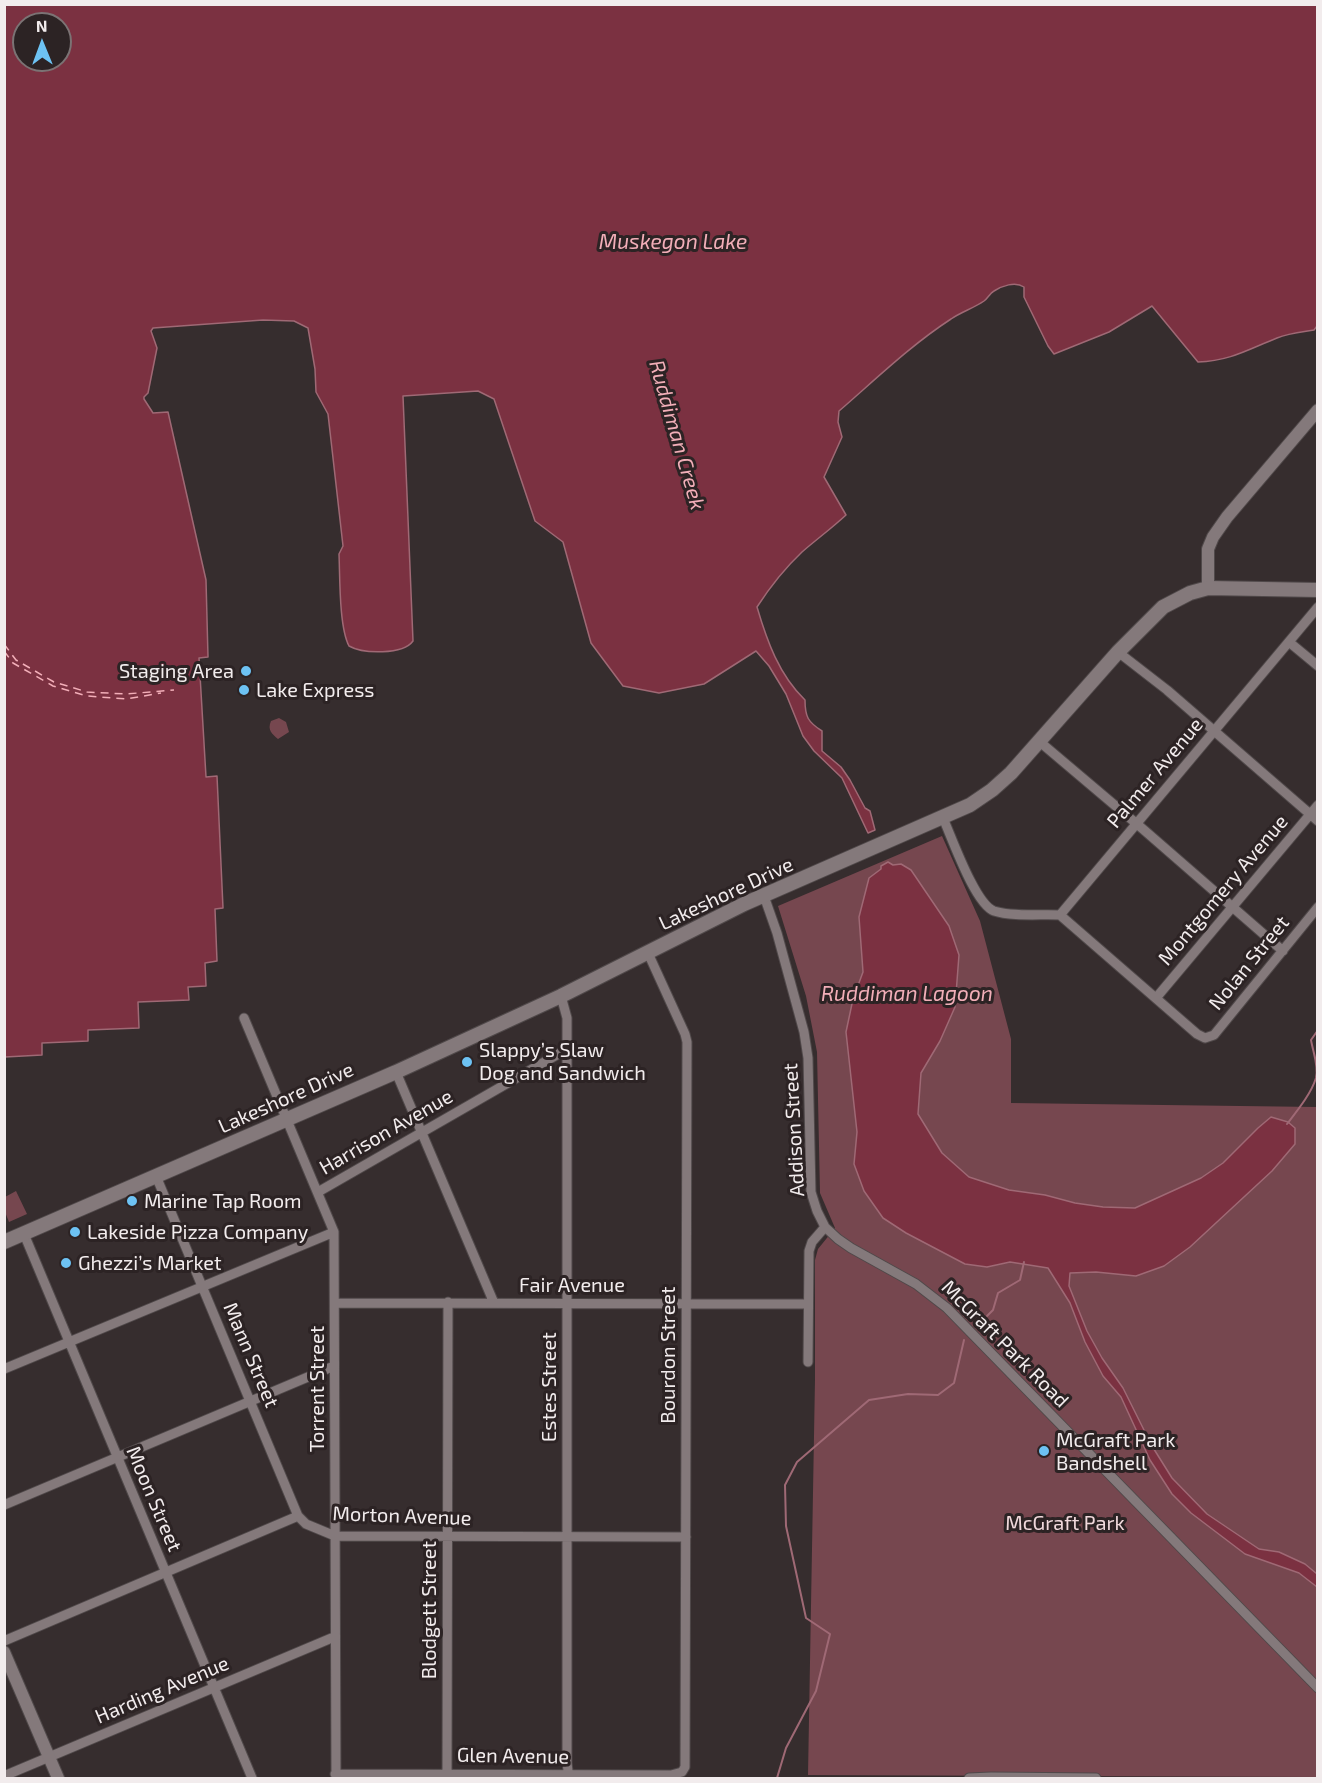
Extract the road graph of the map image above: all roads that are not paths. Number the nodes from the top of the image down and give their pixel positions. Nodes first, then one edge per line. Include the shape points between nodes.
1 (1317, 410) edge
2 (1208, 588) junction
3 (1317, 590) edge
4 (1317, 607) edge
5 (1289, 642) junction
6 (1118, 652) junction
7 (1317, 666) edge
8 (1213, 732) junction
9 (1040, 742) junction
10 (1317, 805) edge
11 (943, 818) junction
12 (1314, 818) edge
13 (1136, 823) junction
14 (764, 896) junction
15 (1233, 906) junction
16 (1317, 907) edge
17 (1060, 915) junction
18 (1283, 951) junction
19 (648, 953) junction
20 (561, 996) junction
21 (1156, 998) junction
22 (244, 1018) dead end
23 (567, 1049) junction
24 (396, 1072) junction
25 (287, 1120) junction
26 (422, 1131) junction
27 (156, 1176) junction
28 (318, 1192) junction
29 (825, 1227) junction
30 (334, 1232) junction
31 (24, 1234) junction
32 (4, 1242) edge
33 (202, 1286) junction
34 (448, 1302) junction
35 (335, 1303) junction
36 (494, 1303) junction
37 (567, 1304) junction
38 (687, 1304) junction
39 (808, 1304) junction
40 (68, 1342) junction
41 (808, 1362) dead end
42 (334, 1366) junction
43 (4, 1369) edge
44 (250, 1401) junction
45 (116, 1457) junction
46 (4, 1505) edge
47 (298, 1516) junction
48 (335, 1536) junction
49 (448, 1536) junction
50 (567, 1536) junction
51 (686, 1537) junction
52 (165, 1573) junction
53 (334, 1638) junction
54 (4, 1641) edge
55 (4, 1652) edge
56 (213, 1688) junction
57 (1317, 1688) edge
58 (49, 1758) junction
59 (686, 1765) joint
60 (447, 1774) junction
61 (4, 1776) edge
62 (336, 1776) edge
63 (462, 1777) edge
64 (569, 1777) edge
65 (1043, 1778) edge
66 (58, 1779) edge
67 (252, 1779) edge
68 (969, 1779) edge
69 (1096, 1779) edge

1 - 2 street via 1213,537 1208,549
2 - 3 main road
2 - 6 main road, Lakeshore Drive via 1163,607
4 - 5 street, Palmer Avenue
5 - 7 street
5 - 8 street, Palmer Avenue
6 - 8 street
6 - 9 main road, Lakeshore Drive
8 - 12 street
8 - 13 street, Palmer Avenue
9 - 11 main road, Lakeshore Drive via 992,790
9 - 13 street
10 - 12 street, Montgomery Avenue
11 - 14 main road, Lakeshore Drive
11 - 17 street via 982,902 998,912
12 - 15 street, Montgomery Avenue
13 - 15 street
13 - 17 street, Palmer Avenue
14 - 19 main road, Lakeshore Drive
14 - 29 street, Addison Street via 805,1040 812,1192
15 - 18 street
15 - 21 street, Montgomery Avenue
16 - 18 street, Nolan Street
17 - 21 street
18 - 21 street, Nolan Street via 1214,1035 1206,1038
19 - 20 main road, Lakeshore Drive
19 - 38 street, Bourdon Street via 687,1042
20 - 23 street, Estes Street via 567,1013
20 - 24 main road, Lakeshore Drive
22 - 25 street, Torrent Street
23 - 26 street, Harrison Avenue
23 - 37 street, Estes Street
24 - 25 main road, Lakeshore Drive
24 - 26 street
25 - 27 main road, Lakeshore Drive
25 - 28 street, Torrent Street
26 - 28 street, Harrison Avenue
26 - 36 street
27 - 31 main road, Lakeshore Drive
27 - 33 street, Mann Street
28 - 30 street, Torrent Street
29 - 39 street via 810,1246
29 - 57 street, McGraft Park Road via 851,1248 916,1284 947,1308
30 - 33 street
30 - 35 street, Torrent Street
31 - 32 main road, Lakeshore Drive
31 - 40 street, Moon Street
33 - 40 street
33 - 44 street, Mann Street
34 - 35 street, Fair Avenue
34 - 36 street, Fair Avenue
34 - 49 street, Blodgett Street
35 - 42 street, Torrent Street
36 - 37 street, Fair Avenue
37 - 38 street, Fair Avenue
37 - 50 street, Estes Street
38 - 39 street, Fair Avenue
38 - 51 street, Bourdon Street
39 - 41 street
40 - 43 street
40 - 45 street, Moon Street
42 - 44 street
42 - 48 street, Torrent Street
44 - 45 street
44 - 47 street, Mann Street
45 - 46 street
45 - 52 street, Moon Street
47 - 48 street, Morton Avenue via 306,1524
47 - 52 street
48 - 49 street, Morton Avenue
48 - 53 street, Torrent Street
49 - 50 street, Morton Avenue
49 - 60 street, Blodgett Street
50 - 51 street, Morton Avenue
50 - 64 street, Estes Street
51 - 59 street, Bourdon Street
52 - 54 street
52 - 56 street, Moon Street
53 - 56 street, Harding Avenue
53 - 62 street, Torrent Street
55 - 58 street
56 - 58 street, Harding Avenue
56 - 67 street, Moon Street
58 - 61 street, Harding Avenue
58 - 66 street
59 - 64 street, Glen Avenue via 682,1772 672,1775
60 - 62 street, Glen Avenue
60 - 63 street, Glen Avenue
63 - 64 street, Glen Avenue
65 - 68 street
65 - 69 street

